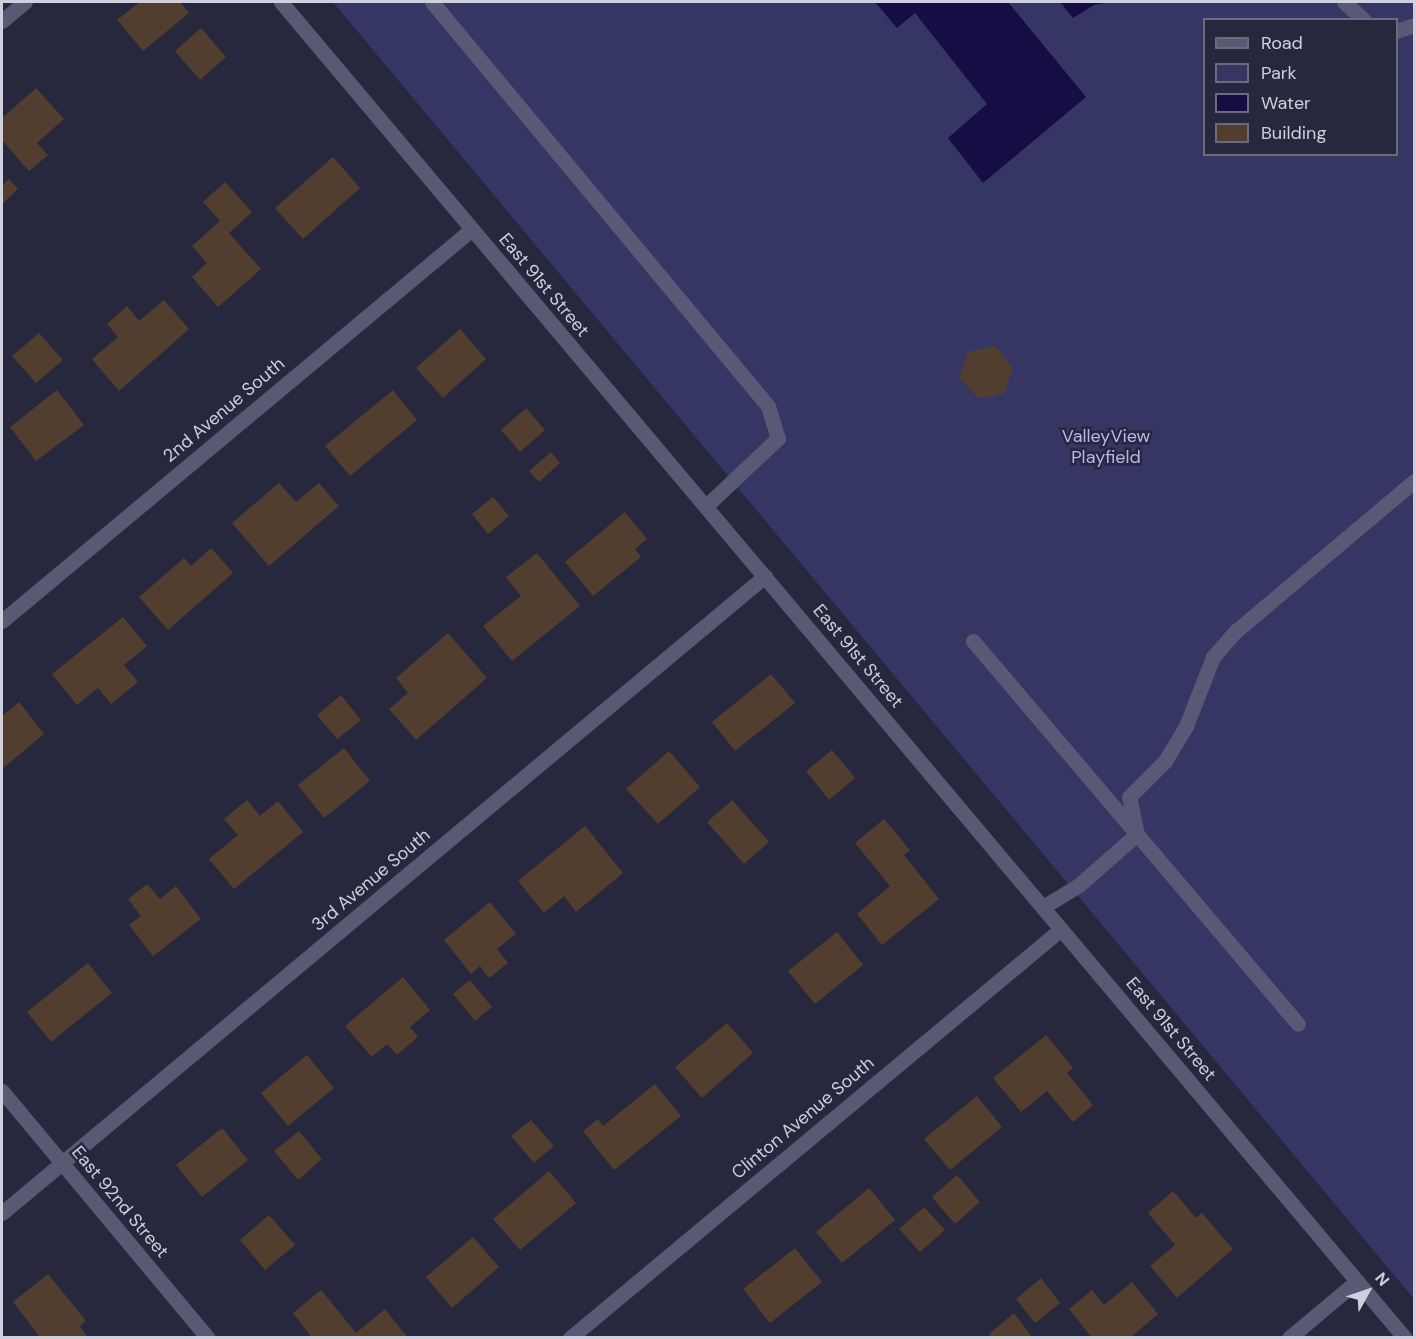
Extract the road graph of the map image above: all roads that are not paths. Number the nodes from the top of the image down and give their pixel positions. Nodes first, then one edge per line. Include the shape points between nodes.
1 (26, 2) edge
2 (280, 2) edge
3 (432, 2) edge
4 (1344, 2) edge
5 (1362, 18) edge
6 (2, 21) edge
7 (1414, 25) edge
8 (1398, 30) edge
9 (472, 229) junction
10 (1414, 481) edge
11 (706, 507) junction
12 (765, 576) junction
13 (2, 621) edge
14 (973, 641) dead end
15 (1137, 834) junction
16 (1043, 907) junction
17 (1061, 928) junction
18 (1298, 1024) dead end
19 (2, 1091) edge
20 (62, 1163) junction
21 (2, 1213) edge
22 (1357, 1281) junction
23 (208, 1338) edge
24 (570, 1338) edge
25 (1289, 1338) edge
26 (1405, 1338) edge

1 - 6 street
2 - 9 street, East 91st Street
3 - 11 street via 768,406 778,438
4 - 5 street
7 - 8 street
9 - 11 street, East 91st Street
9 - 13 street, 2nd Avenue South
10 - 15 street via 1236,632 1213,657 1186,726 1165,762 1129,797
11 - 12 street, East 91st Street
12 - 16 street, East 91st Street
12 - 20 street, 3rd Avenue South
14 - 15 street
15 - 16 street via 1079,885
15 - 18 street
16 - 17 street, East 91st Street
17 - 22 street, East 91st Street
17 - 24 street, Clinton Avenue South
19 - 20 street, East 92nd Street
20 - 21 street, 3rd Avenue South
20 - 23 street, East 92nd Street
22 - 25 street
22 - 26 street, East 91st Street

